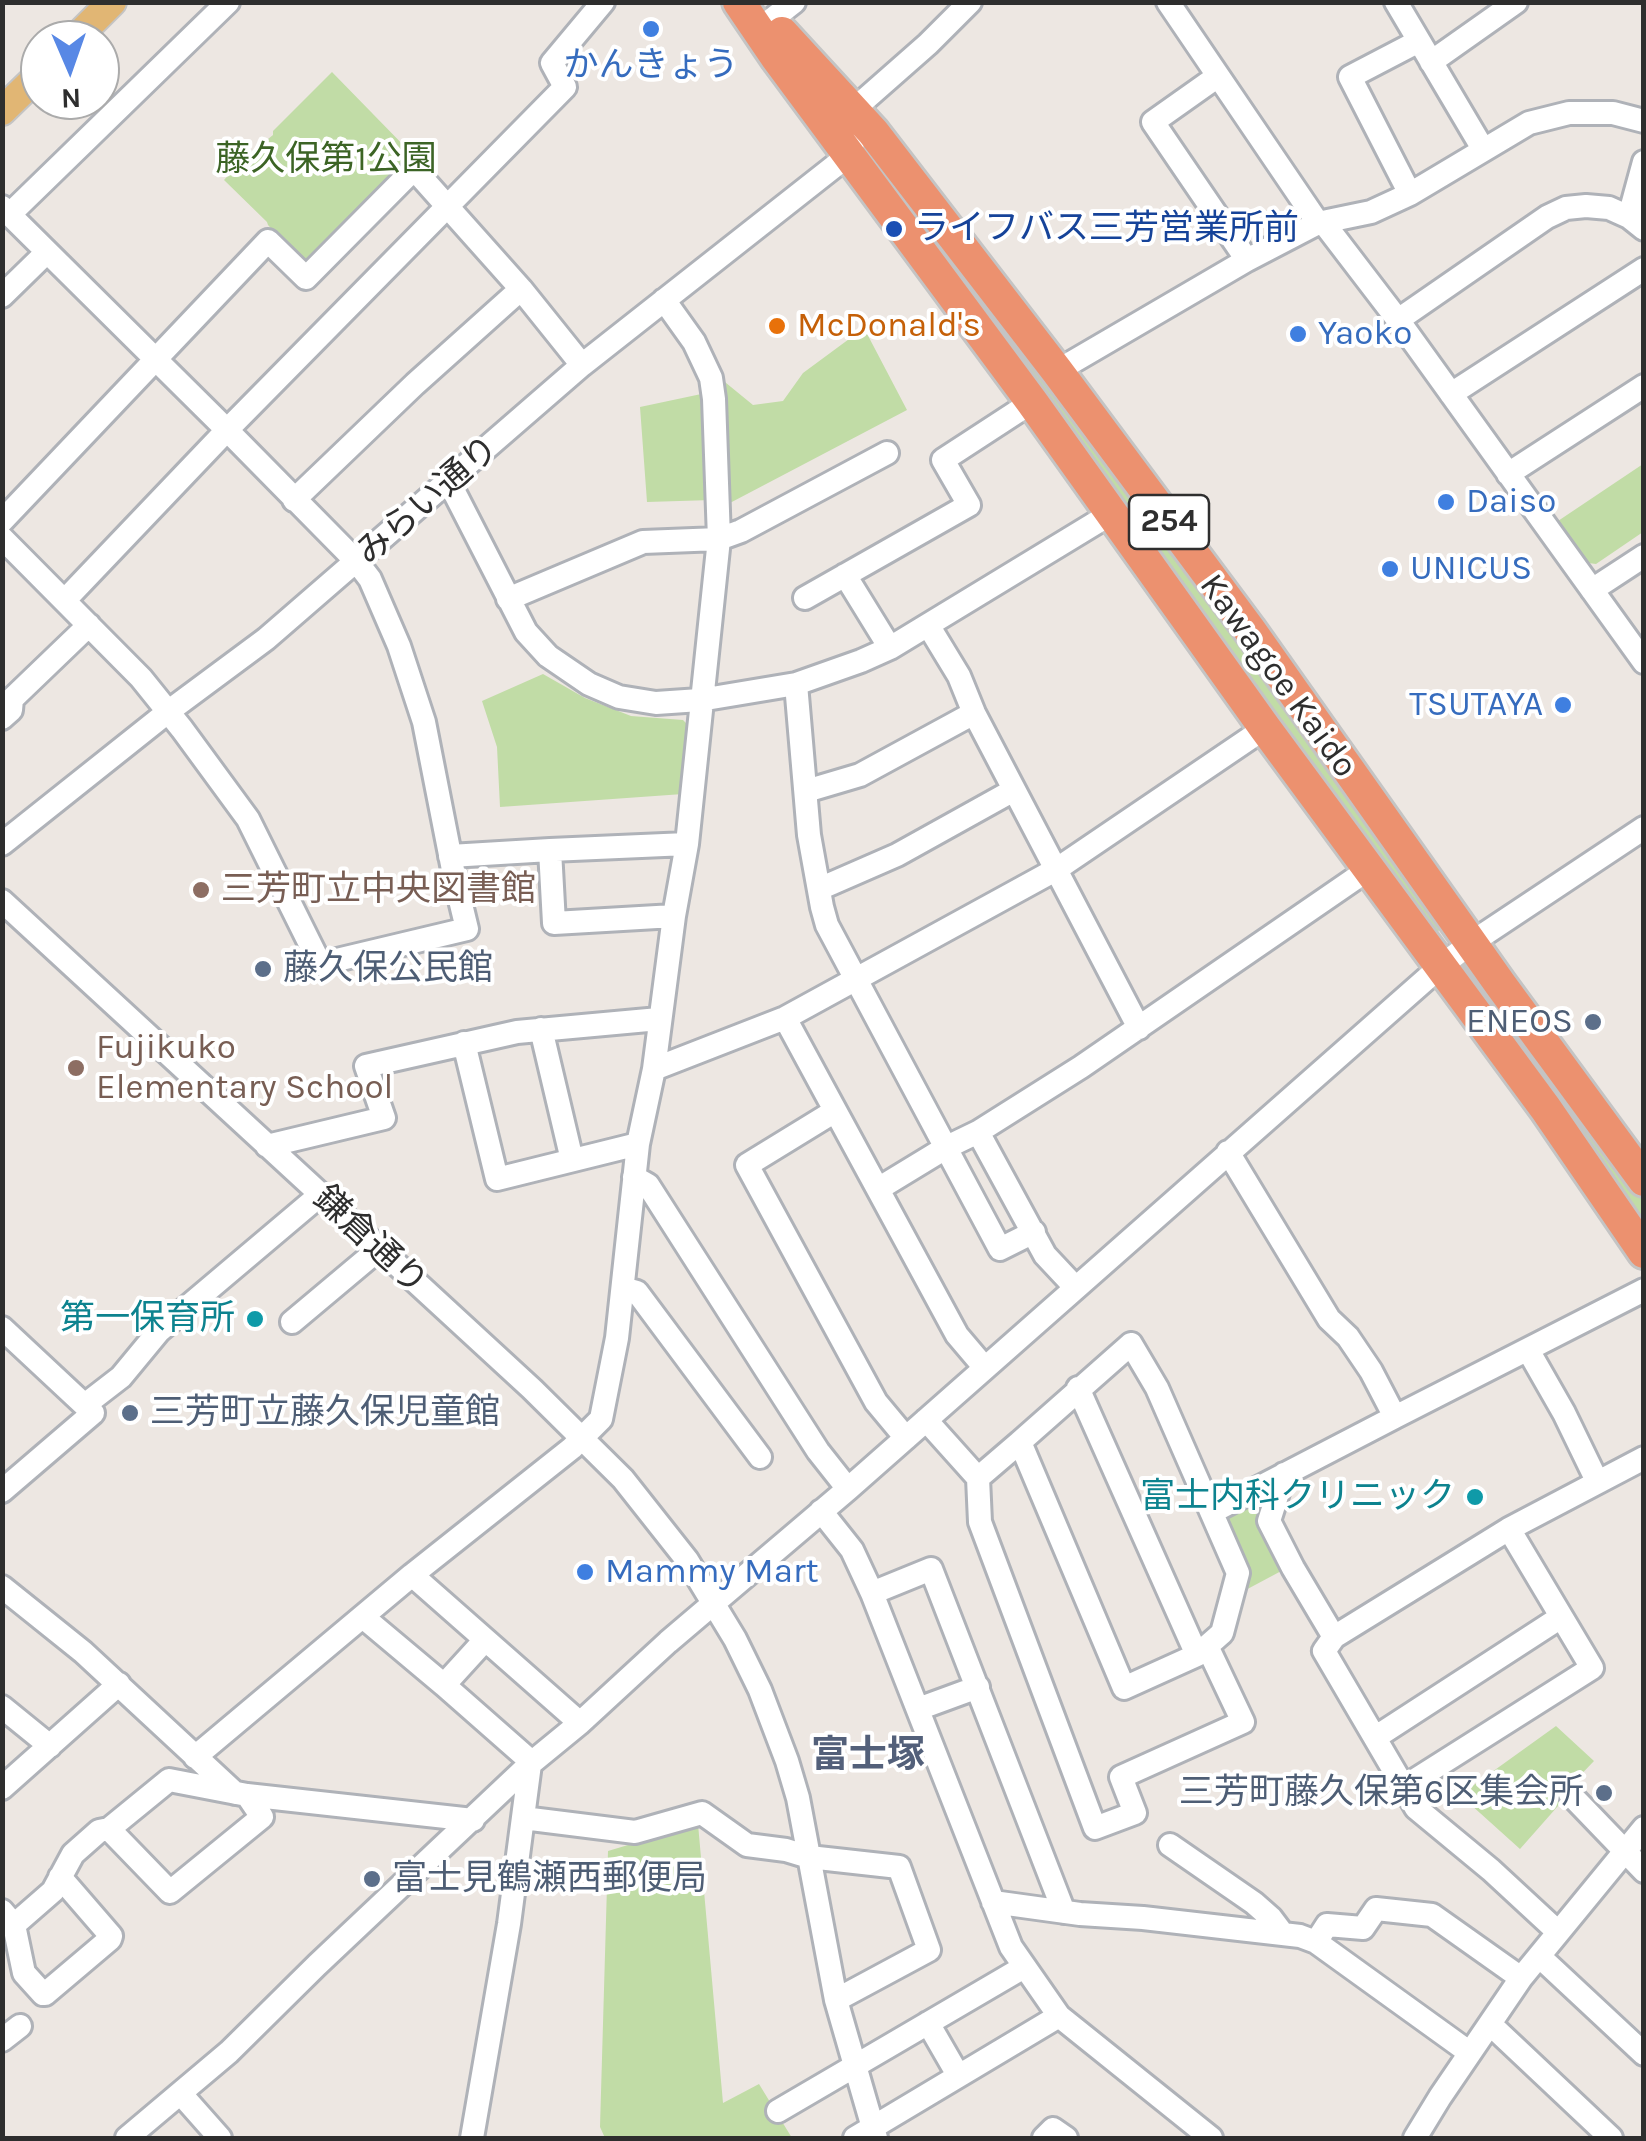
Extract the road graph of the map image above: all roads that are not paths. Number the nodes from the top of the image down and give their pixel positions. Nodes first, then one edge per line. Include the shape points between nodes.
1 (112, 2) edge
2 (228, 2) edge
3 (603, 2) edge
4 (739, 2) edge
5 (970, 2) edge
6 (1168, 2) edge
7 (1396, 2) edge
8 (1516, 2) edge
9 (773, 8) edge
10 (94, 20) edge
11 (1425, 52) junction
12 (1218, 76) junction
13 (20, 93) edge
14 (853, 110) junction
15 (2, 111) edge
16 (1644, 121) edge
17 (1483, 149) junction
18 (850, 154) junction
19 (1644, 162) edge
20 (1410, 194) junction
21 (448, 205) junction
22 (6, 210) edge
23 (1320, 222) junction
24 (1636, 223) edge
25 (46, 252) junction
26 (1247, 260) junction
27 (1644, 269) edge
28 (521, 289) junction
29 (2, 296) edge
30 (664, 300) junction
31 (1398, 320) junction
32 (156, 360) junction
33 (582, 365) junction
34 (1057, 372) junction
35 (1644, 386) edge
36 (1451, 394) junction
37 (1032, 402) junction
38 (227, 430) junction
39 (887, 454) dead end
40 (1508, 474) junction
41 (449, 482) junction
42 (294, 500) junction
43 (1112, 513) junction
44 (2, 521) edge
45 (2, 538) edge
46 (719, 539) junction
47 (1644, 556) edge
48 (357, 562) junction
49 (845, 575) junction
50 (1592, 590) junction
51 (805, 598) dead end
52 (508, 599) junction
53 (65, 600) junction
54 (90, 625) junction
55 (928, 625) junction
56 (890, 648) junction
57 (1644, 662) edge
58 (796, 684) junction
59 (700, 700) junction
60 (169, 712) junction
61 (974, 712) junction
62 (2, 718) edge
63 (1265, 728) junction
64 (1014, 790) junction
65 (806, 791) junction
66 (1644, 828) edge
67 (2, 844) edge
68 (687, 844) junction
69 (550, 850) junction
70 (450, 856) junction
71 (1056, 869) junction
72 (1369, 869) junction
73 (818, 889) junction
74 (2, 901) edge
75 (674, 916) junction
76 (1471, 943) junction
77 (1441, 966) junction
78 (855, 980) junction
79 (786, 1018) junction
80 (659, 1019) junction
81 (1138, 1028) junction
82 (541, 1029) junction
83 (464, 1043) junction
84 (654, 1070) junction
85 (835, 1111) junction
86 (978, 1132) junction
87 (638, 1144) junction
88 (267, 1146) junction
89 (947, 1147) junction
90 (1228, 1152) junction
91 (572, 1160) junction
92 (634, 1176) junction
93 (1644, 1180) edge
94 (878, 1189) junction
95 (320, 1195) junction
96 (1034, 1232) junction
97 (379, 1249) junction
98 (1644, 1252) edge
99 (1075, 1287) junction
100 (623, 1288) junction
101 (1644, 1290) edge
102 (292, 1322) dead end
103 (2, 1328) edge
104 (1528, 1350) junction
105 (985, 1368) junction
106 (1078, 1388) junction
107 (86, 1404) junction
108 (1395, 1418) junction
109 (926, 1420) junction
110 (582, 1438) junction
111 (906, 1438) junction
112 (1020, 1442) junction
113 (760, 1458) dead end
114 (1644, 1458) edge
115 (1284, 1474) junction
116 (978, 1478) junction
117 (1598, 1481) junction
118 (848, 1488) junction
119 (2, 1491) edge
120 (821, 1511) junction
121 (1212, 1512) junction
122 (1510, 1530) junction
123 (412, 1576) junction
124 (2, 1587) edge
125 (872, 1593) junction
126 (714, 1601) junction
127 (363, 1616) junction
128 (1561, 1618) junction
129 (1334, 1637) junction
130 (485, 1640) junction
131 (1202, 1651) junction
132 (119, 1684) junction
133 (444, 1686) junction
134 (978, 1688) junction
135 (2, 1707) edge
136 (918, 1708) junction
137 (580, 1723) junction
138 (1376, 1737) junction
139 (50, 1746) junction
140 (195, 1756) junction
141 (530, 1764) junction
142 (1404, 1787) junction
143 (2, 1788) edge
144 (241, 1794) junction
145 (1570, 1794) dead end
146 (523, 1818) junction
147 (473, 1820) junction
148 (1644, 1828) edge
149 (109, 1830) junction
150 (1170, 1845) dead end
151 (1624, 1850) junction
152 (810, 1857) junction
153 (1644, 1871) edge
154 (60, 1877) junction
155 (993, 1902) junction
156 (1064, 1912) junction
157 (8, 1918) edge
158 (1558, 1932) junction
159 (1283, 1934) junction
160 (1316, 1942) junction
161 (1539, 1956) junction
162 (1024, 1968) junction
163 (1521, 1978) junction
164 (836, 2000) junction
165 (1059, 2016) junction
166 (928, 2023) junction
167 (1490, 2024) junction
168 (1470, 2053) junction
169 (1644, 2054) edge
170 (855, 2068) junction
171 (958, 2075) junction
172 (180, 2094) junction
173 (778, 2111) dead end
174 (868, 2135) edge
175 (126, 2138) edge
176 (220, 2138) edge
177 (472, 2138) edge
178 (1044, 2138) edge
179 (1066, 2138) edge
180 (1211, 2138) edge
181 (1415, 2138) edge
182 (1610, 2138) edge

1 - 10 main road
2 - 22 street
3 - 21 street via 552,62 566,87
4 - 18 highway, Kawagoe Kaido / 254
5 - 14 street
6 - 12 street
7 - 11 street
8 - 11 street
9 - 14 highway, Kawagoe Kaido / 254
11 - 17 street
11 - 20 street via 1350,78
12 - 23 street
12 - 26 street via 1153,122
13 - 15 main road
14 - 18 street
14 - 34 highway, Kawagoe Kaido / 254
16 - 17 street via 1569,113 1528,123
17 - 20 street
18 - 30 street, みらい通り
18 - 37 highway, Kawagoe Kaido / 254
19 - 24 street
20 - 23 street via 1372,212
21 - 28 street
21 - 32 street via 414,169 306,278 268,241
21 - 38 street
22 - 25 street
23 - 26 street
23 - 31 street
24 - 31 street via 1609,208 1566,208
25 - 29 street
25 - 32 street
26 - 34 street
27 - 36 street
28 - 33 street
28 - 42 street
30 - 33 street, みらい通り
30 - 46 street via 711,378
31 - 36 street
32 - 38 street
32 - 44 street
33 - 41 street, みらい通り
34 - 76 highway, Kawagoe Kaido / 254
35 - 40 street
36 - 40 street
37 - 43 highway, Kawagoe Kaido / 254
37 - 49 street via 943,460 970,505
38 - 42 street
38 - 53 street
39 - 46 street
40 - 50 street
41 - 48 street, みらい通り
41 - 52 street
42 - 48 street
43 - 55 street
43 - 63 highway, Kawagoe Kaido / 254
45 - 53 street
46 - 52 street via 642,542
46 - 59 street
47 - 50 street
48 - 60 street, みらい通り
48 - 70 street via 399,646 424,722
49 - 51 street
49 - 56 street
50 - 57 street
52 - 59 street via 548,656 588,684 638,702
53 - 54 street
54 - 60 street
54 - 62 street via 12,699
55 - 56 street
55 - 61 street
56 - 58 street
58 - 59 street
58 - 65 street
59 - 68 street
60 - 67 street, みらい通り
60 - 70 street via 248,819 320,964 467,929
61 - 64 street
61 - 65 street via 860,775
63 - 71 street
63 - 72 highway, Kawagoe Kaido / 254
64 - 71 street
64 - 73 street via 897,855
65 - 73 street
66 - 76 street
68 - 69 street
68 - 75 street
69 - 70 street
69 - 75 street via 554,923
71 - 78 street
71 - 81 street
72 - 77 highway, Kawagoe Kaido / 254
72 - 81 street
73 - 78 street via 827,926
74 - 88 street, 鎌倉通り
75 - 80 street
76 - 77 street
76 - 93 highway, Kawagoe Kaido / 254
77 - 90 street
77 - 98 highway, Kawagoe Kaido / 254
78 - 79 street
78 - 89 street
79 - 84 street
79 - 85 street
80 - 82 street
80 - 84 street
81 - 86 street
82 - 83 street
82 - 91 street
83 - 88 street via 366,1066 384,1118
83 - 91 street via 496,1179
84 - 87 street
85 - 94 street
85 - 111 street via 747,1165 876,1402
86 - 89 street
86 - 96 street
87 - 91 street
87 - 92 street
88 - 95 street, 鎌倉通り
89 - 94 street
89 - 96 street via 1000,1249
90 - 99 street
90 - 108 street via 1330,1319 1371,1370
92 - 100 street
92 - 118 street via 648,1185
94 - 105 street via 956,1334
95 - 97 street, 鎌倉通り
95 - 107 street via 159,1331 121,1377
96 - 99 street
97 - 102 street
97 - 110 street, 鎌倉通り
99 - 105 street
100 - 110 street via 602,1419
100 - 113 street via 638,1292
101 - 104 street
103 - 107 street
104 - 108 street
104 - 117 street
105 - 109 street
106 - 112 street
106 - 121 street via 1131,1344 1158,1388
106 - 131 street
107 - 119 street via 93,1413
108 - 115 street
109 - 111 street
109 - 116 street
110 - 123 street
110 - 126 street, 鎌倉通り via 674,1541
111 - 118 street
112 - 116 street
112 - 131 street via 1124,1688
114 - 117 street
115 - 121 street
115 - 129 street via 1269,1520
116 - 131 street via 980,1522 1095,1828 1136,1813 1121,1777 1243,1722
117 - 122 street
118 - 120 street
120 - 125 street via 852,1550
120 - 126 street
121 - 131 street via 1238,1573 1222,1633
122 - 128 street
122 - 129 street
123 - 127 street
123 - 130 street
124 - 132 street
125 - 134 street via 931,1569
125 - 136 street
126 - 137 street
126 - 152 street, 鎌倉通り via 780,1743
127 - 133 street
127 - 140 street
128 - 138 street
128 - 142 street via 1592,1668
129 - 138 street via 1324,1651
130 - 133 street
130 - 137 street
132 - 139 street
132 - 140 street
133 - 141 street
134 - 136 street
134 - 156 street
135 - 139 street
136 - 155 street
137 - 141 street
138 - 142 street
139 - 143 street
140 - 144 street
141 - 146 street
141 - 147 street
142 - 158 street via 1416,1808
144 - 147 street
144 - 149 street via 168,1780
144 - 149 street via 262,1817 170,1892
145 - 151 street
146 - 152 street via 635,1832 702,1813 748,1845
146 - 177 street
147 - 172 street
148 - 151 street
149 - 154 street via 73,1854
150 - 159 street via 1254,1903
151 - 153 street
151 - 158 street
152 - 164 street, 鎌倉通り
152 - 164 street via 899,1867 929,1950
154 - 157 street via 53,1891
154 - 157 street via 111,1936 43,1994 24,1973
155 - 156 street
155 - 162 street
156 - 159 street
158 - 161 street
159 - 160 street
160 - 163 street via 1327,1926 1363,1928 1376,1909 1432,1915
160 - 168 street
161 - 163 street
161 - 169 street
162 - 165 street
162 - 166 street
163 - 167 street
164 - 170 street, 鎌倉通り
165 - 171 street
165 - 180 street
166 - 170 street
166 - 171 street
167 - 168 street
167 - 182 street
168 - 181 street
170 - 173 street
170 - 174 street, 鎌倉通り
171 - 174 street
172 - 175 street
172 - 176 street
178 - 179 street via 1053,2129

